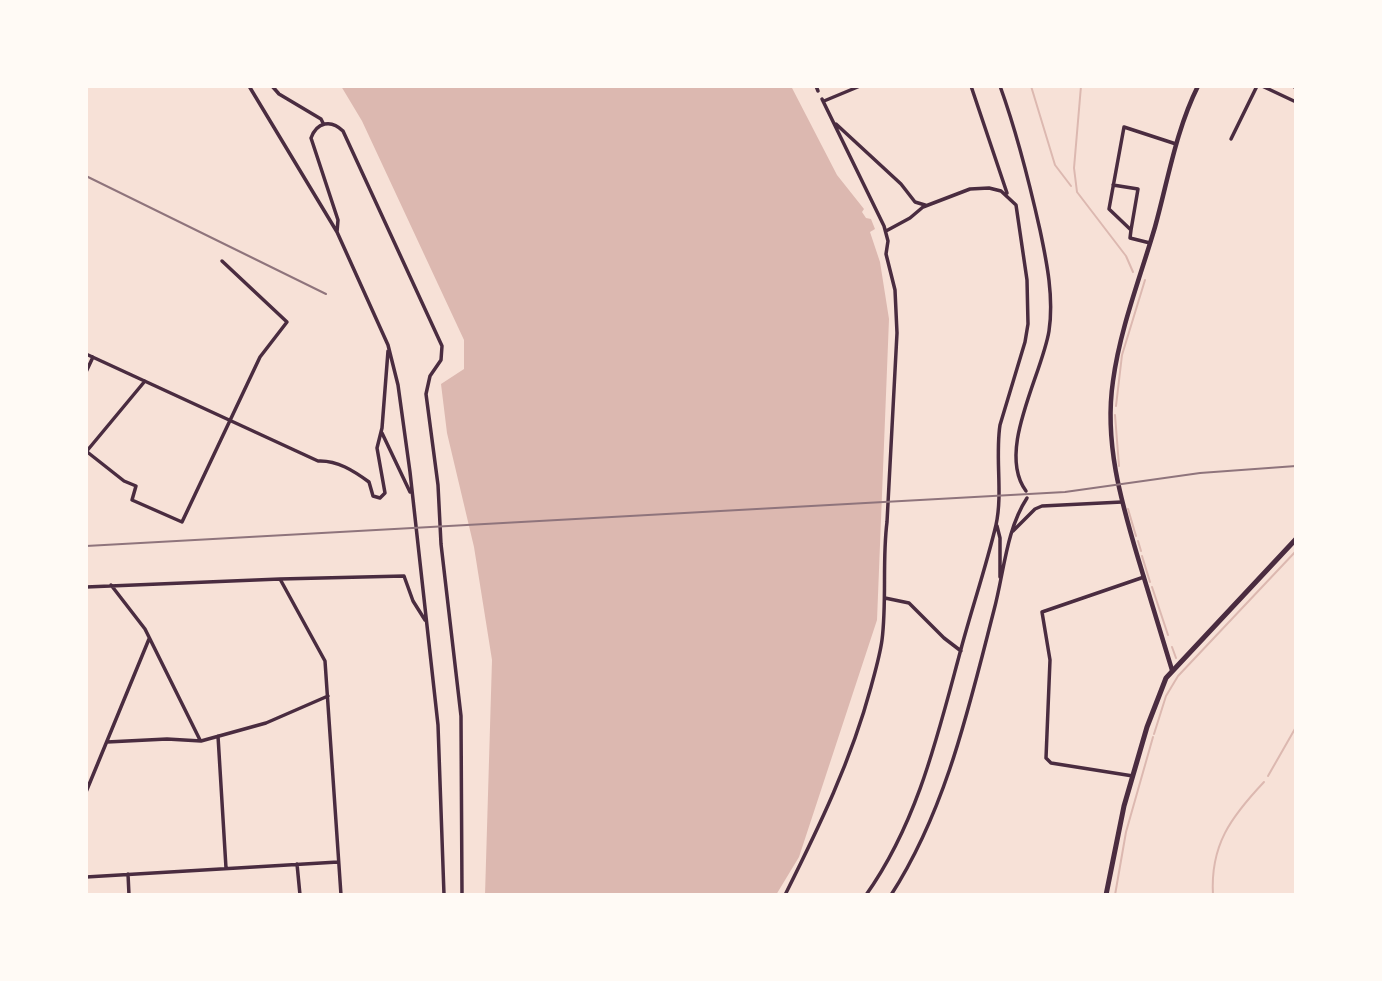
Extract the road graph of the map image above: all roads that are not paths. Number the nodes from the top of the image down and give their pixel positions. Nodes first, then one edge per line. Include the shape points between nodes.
1 (249, 86) edge
2 (272, 86) edge
3 (816, 86) edge
4 (860, 86) edge
5 (971, 86) edge
6 (1000, 86) edge
7 (1198, 86) edge
8 (1259, 86) edge
9 (818, 91) dead end
10 (1296, 102) edge
11 (834, 122) junction
12 (323, 124) junction
13 (1231, 139) dead end
14 (1177, 144) junction
15 (1113, 185) junction
16 (1007, 195) junction
17 (930, 205) junction
18 (1131, 230) junction
19 (886, 231) junction
20 (337, 232) junction
21 (1150, 243) junction
22 (222, 261) dead end
23 (388, 345) junction
24 (86, 354) edge
25 (93, 357) junction
26 (86, 372) edge
27 (145, 381) junction
28 (229, 419) junction
29 (381, 431) junction
30 (86, 452) edge
31 (1026, 491) dead end
32 (412, 498) junction
33 (1027, 498) dead end
34 (1122, 502) junction
35 (996, 524) junction
36 (1012, 533) junction
37 (1296, 539) edge
38 (1144, 577) junction
39 (280, 579) junction
40 (111, 585) junction
41 (1000, 586) junction
42 (86, 587) edge
43 (885, 598) junction
44 (426, 622) junction
45 (149, 639) junction
46 (961, 651) junction
47 (1172, 670) junction
48 (328, 696) junction
49 (218, 736) junction
50 (201, 741) junction
51 (107, 742) junction
52 (1133, 776) junction
53 (86, 792) edge
54 (338, 862) junction
55 (297, 864) junction
56 (226, 868) junction
57 (128, 874) junction
58 (86, 877) edge
59 (129, 895) edge
60 (300, 895) edge
61 (341, 895) edge
62 (444, 895) edge
63 (462, 895) edge
64 (785, 895) edge
65 (866, 895) edge
66 (891, 895) edge
67 (1106, 895) edge

1 - 20 street
2 - 12 street via 321,118
3 - 9 street
4 - 11 street via 822,101
5 - 16 street
6 - 31 street via 1032,192 1051,304 1048,339 1017,444 1016,470
7 - 14 street
8 - 10 street
8 - 13 street
11 - 17 street via 915,202
11 - 19 street
12 - 20 street via 311,138 338,220
12 - 63 street via 334,124 342,131 442,346 426,394 461,716
14 - 15 street via 1124,127
14 - 21 street
15 - 18 street via 1109,209
15 - 18 street via 1138,189
16 - 17 street via 979,187
16 - 35 street via 1016,205 1028,324 1000,425
17 - 19 street
18 - 21 street via 1130,238
19 - 43 street via 897,333
20 - 23 street
21 - 34 street via 1112,383 1111,440
22 - 28 street via 287,322 260,357
23 - 29 street
23 - 32 street via 398,385
24 - 25 street
25 - 26 street
25 - 27 street
27 - 28 street
27 - 30 street
28 - 29 street via 318,461 356,472 369,482 376,498 385,493 377,448
28 - 30 street via 182,522 132,500 136,486
29 - 32 street
32 - 44 street
33 - 36 street
34 - 36 street via 1042,506
34 - 38 street
35 - 41 street
35 - 46 street
36 - 41 street
37 - 47 main road
38 - 47 street
38 - 52 street via 1042,612 1050,660 1046,758 1051,763
39 - 40 street
39 - 44 street via 404,576
39 - 48 street via 325,661
40 - 42 street
40 - 45 street
41 - 66 street via 939,803
43 - 46 street via 909,603
43 - 64 street via 882,642 846,766
44 - 62 street via 438,725
45 - 50 street
45 - 51 street
46 - 65 street via 920,793 901,837
47 - 52 main road via 1161,687
48 - 49 street via 266,723
48 - 54 street
49 - 50 street
49 - 56 street
50 - 51 street
51 - 53 street
52 - 67 main road
54 - 55 street
54 - 61 street
55 - 56 street
55 - 60 street
56 - 57 street
57 - 58 street
57 - 59 street

